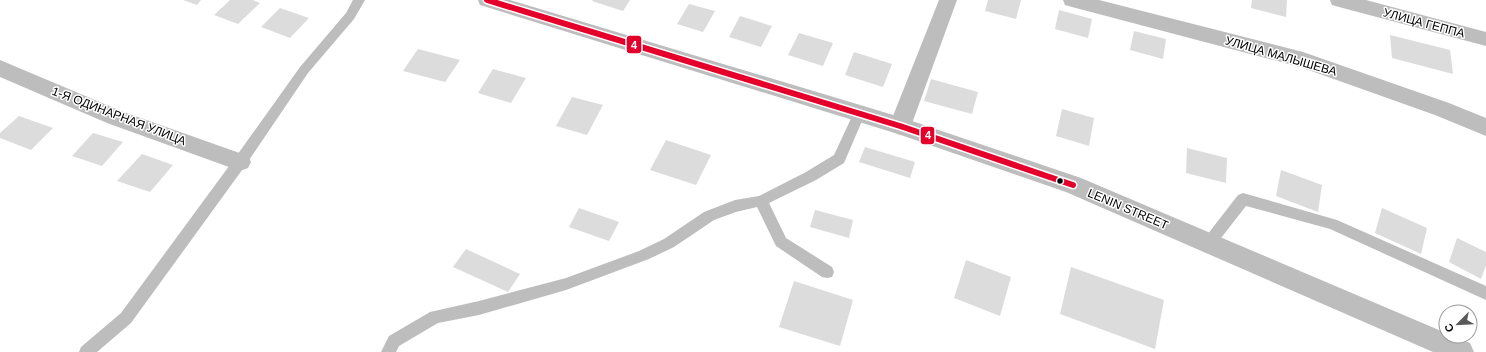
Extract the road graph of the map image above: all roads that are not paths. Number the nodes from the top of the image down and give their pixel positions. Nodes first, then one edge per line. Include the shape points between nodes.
1 (359, 0) edge
2 (487, 0) edge
3 (948, 0) edge
4 (1072, 0) edge
5 (1339, 0) edge
6 (1486, 39) edge
7 (0, 68) edge
8 (859, 114) junction
9 (900, 126) junction
10 (1486, 127) edge
11 (240, 162) junction
12 (761, 201) junction
13 (1209, 243) junction
14 (827, 272) dead end
15 (1486, 293) edge
16 (86, 352) edge
17 (388, 352) edge
18 (1461, 352) edge

1 - 11 lane via 350,16 304,70
2 - 8 street, LENIN STREET
3 - 9 street
4 - 10 street, УЛИЦА МАЛЫШЕВА via 1304,60
5 - 6 street, УЛИЦА ГЕППА
7 - 11 street, 1-Я ОДИНАРНАЯ УЛИЦА via 114,117
8 - 9 street, LENIN STREET
8 - 12 lane via 839,159
9 - 13 street, LENIN STREET via 1073,185
11 - 16 lane via 126,318
12 - 14 lane via 782,242
12 - 17 lane via 735,206 709,216 669,243 644,255 566,284 479,308 435,317 394,341
13 - 15 lane via 1243,199 1332,224
13 - 18 street, LENIN STREET

